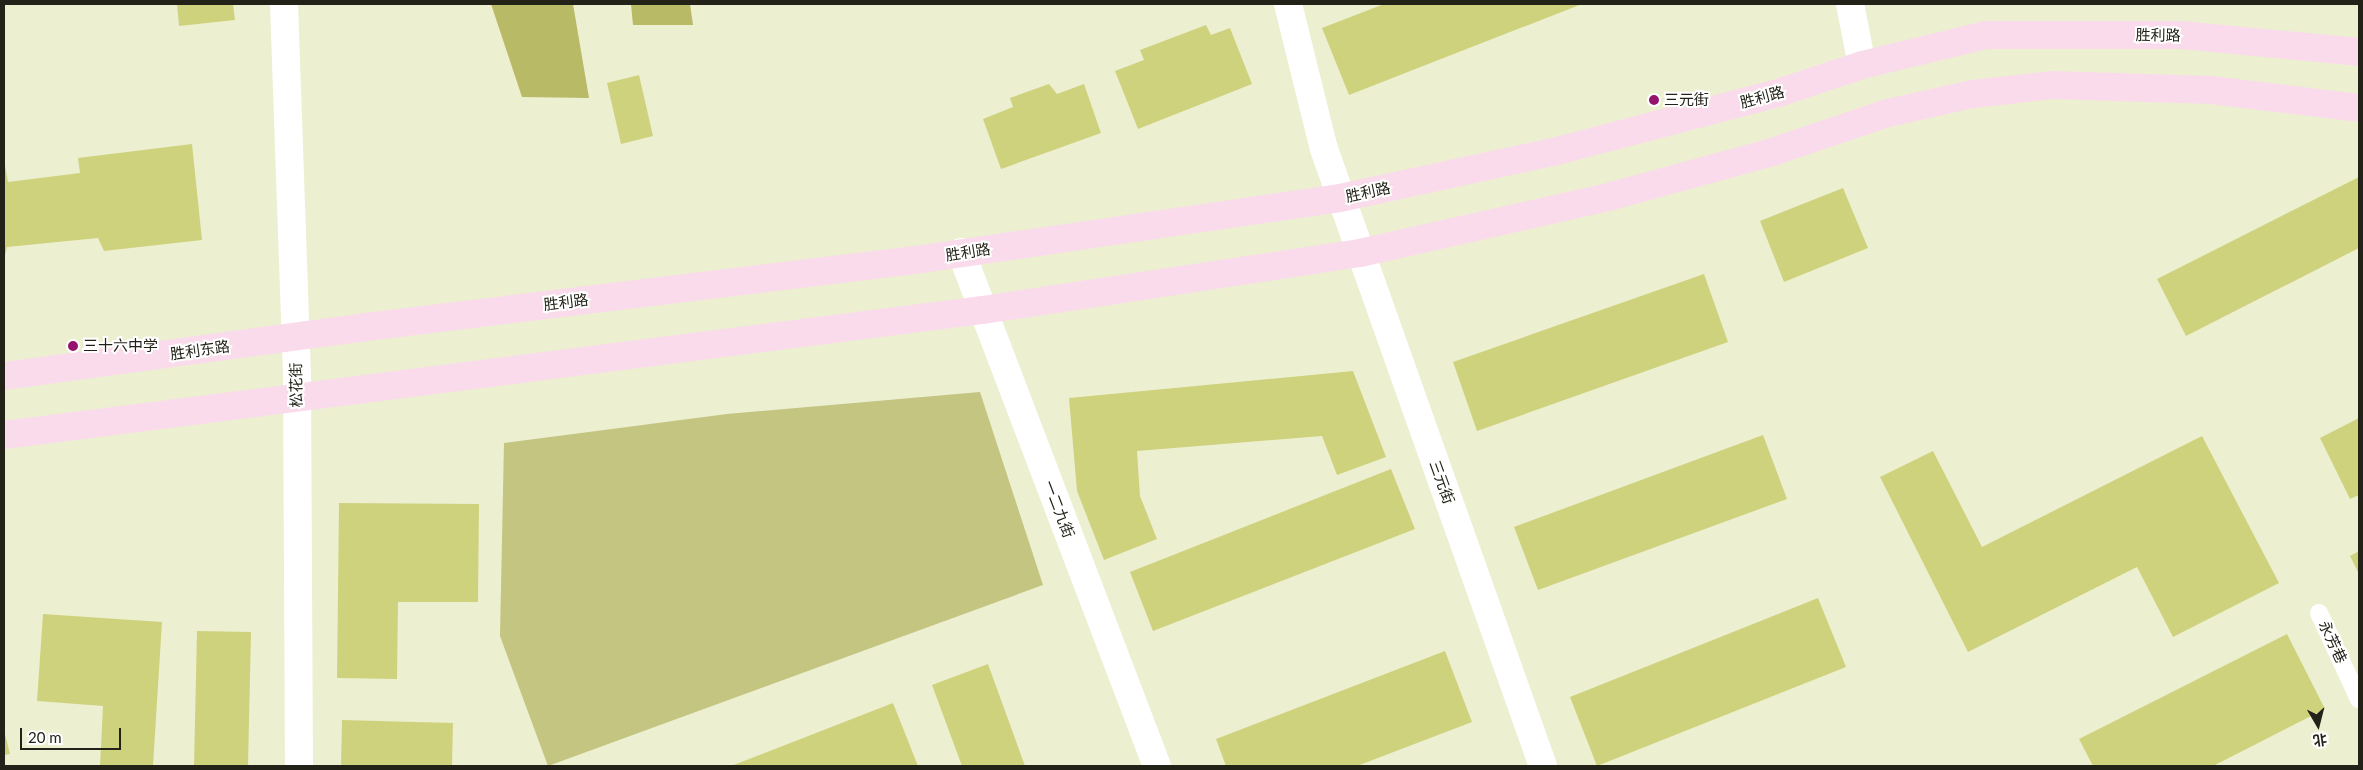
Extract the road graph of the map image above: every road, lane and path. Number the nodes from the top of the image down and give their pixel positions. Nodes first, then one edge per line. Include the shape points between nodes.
1 (284, 4) edge
2 (1288, 4) edge
3 (1850, 4) edge
4 (2359, 52) edge
5 (1862, 65) junction
6 (2359, 108) edge
7 (1340, 198) junction
8 (961, 252) junction
9 (1360, 252) junction
10 (983, 310) junction
11 (366, 327) joint
12 (4, 376) edge
13 (4, 435) edge
14 (2319, 612) dead end
15 (2359, 699) edge
16 (300, 766) edge
17 (1157, 766) edge
18 (1543, 766) edge

1 - 16 street, 松花街 via 297,384
2 - 7 street, 三元街 via 1324,149
3 - 5 street
4 - 5 main road, 胜利路 via 2182,35 1986,35
5 - 7 main road, 胜利路 via 1781,92 1553,152
6 - 9 main road via 2201,90 2052,85 1972,94 1888,113 1772,152 1608,197
7 - 8 main road, 胜利路
7 - 9 street, 三元街
8 - 10 street, 一二九街
8 - 11 main road, 胜利路
9 - 10 main road
9 - 18 street, 三元街
10 - 13 main road
10 - 17 street, 一二九街
11 - 12 main road, 胜利东路
14 - 15 lane, 永芳巷

